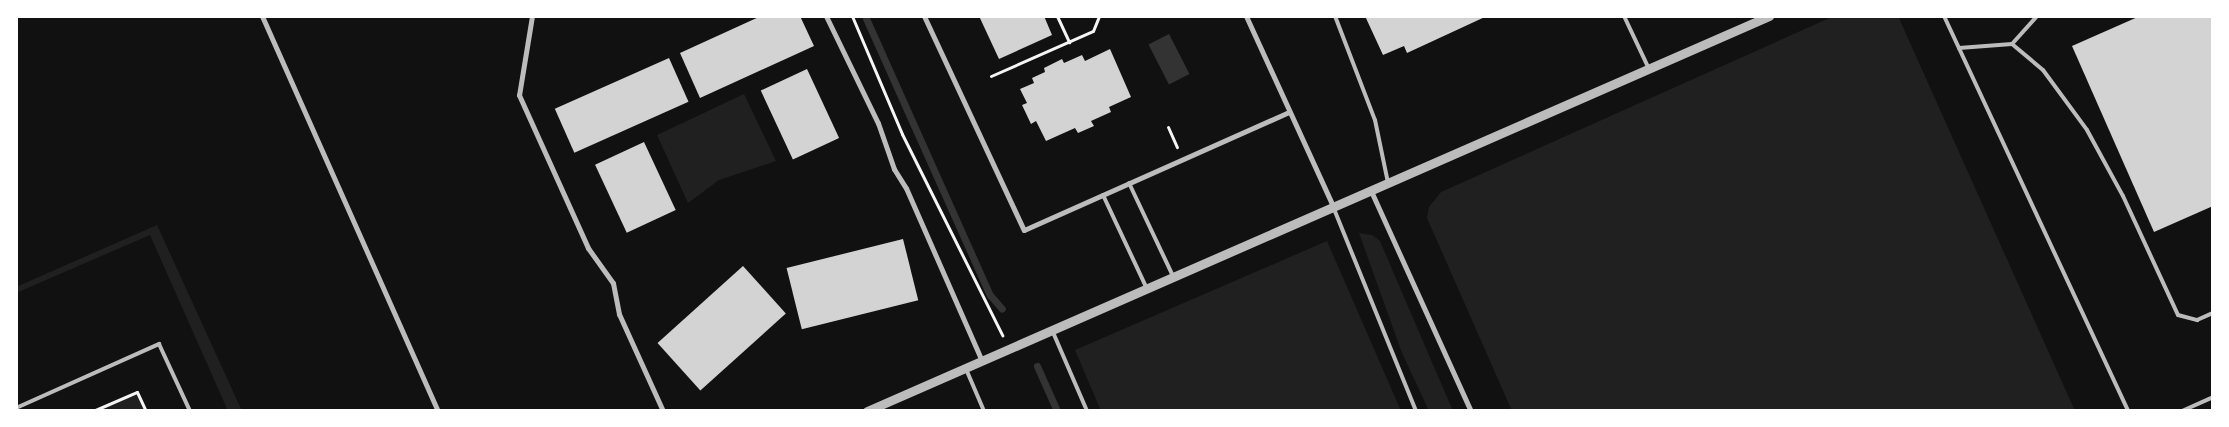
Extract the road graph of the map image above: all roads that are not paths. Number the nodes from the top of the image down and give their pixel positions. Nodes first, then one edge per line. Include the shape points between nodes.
1 (262, 16) edge
2 (532, 16) edge
3 (826, 16) edge
4 (924, 16) edge
5 (1246, 16) edge
6 (1335, 16) edge
7 (1624, 16) edge
8 (1769, 16) edge
9 (1944, 16) edge
10 (2037, 16) edge
11 (2012, 44) junction
12 (1959, 48) junction
13 (1649, 69) junction
14 (1289, 112) junction
15 (1129, 183) junction
16 (1388, 184) junction
17 (1371, 192) junction
18 (1103, 195) junction
19 (1334, 208) junction
20 (1173, 276) junction
21 (1146, 287) junction
22 (2213, 313) edge
23 (1052, 330) junction
24 (982, 361) junction
25 (965, 369) junction
26 (2213, 397) edge
27 (16, 408) edge
28 (190, 411) edge
29 (438, 411) edge
30 (663, 411) edge
31 (867, 411) edge
32 (984, 411) edge
33 (1088, 411) edge
34 (1416, 411) edge
35 (1471, 411) edge
36 (2128, 411) edge
37 (2182, 411) edge

1 - 29 street
2 - 30 street via 520,95 588,248 613,283 619,314
3 - 24 street via 878,123 894,169 906,188
4 - 18 street via 1024,230
5 - 14 street
6 - 16 lane via 1375,120
7 - 13 lane
8 - 13 street
9 - 12 lane
10 - 11 lane
11 - 12 lane
11 - 22 lane via 2043,70 2087,130 2123,196 2178,315 2197,320
12 - 36 lane
13 - 16 street
14 - 15 street
14 - 19 street
15 - 18 street
15 - 20 lane
16 - 17 street
17 - 19 street
17 - 35 street
18 - 21 lane
19 - 20 street
19 - 34 lane
20 - 21 street
21 - 23 street
23 - 24 street
23 - 33 lane
24 - 25 street
25 - 31 street
25 - 32 lane
26 - 37 lane
27 - 28 lane via 159,344

